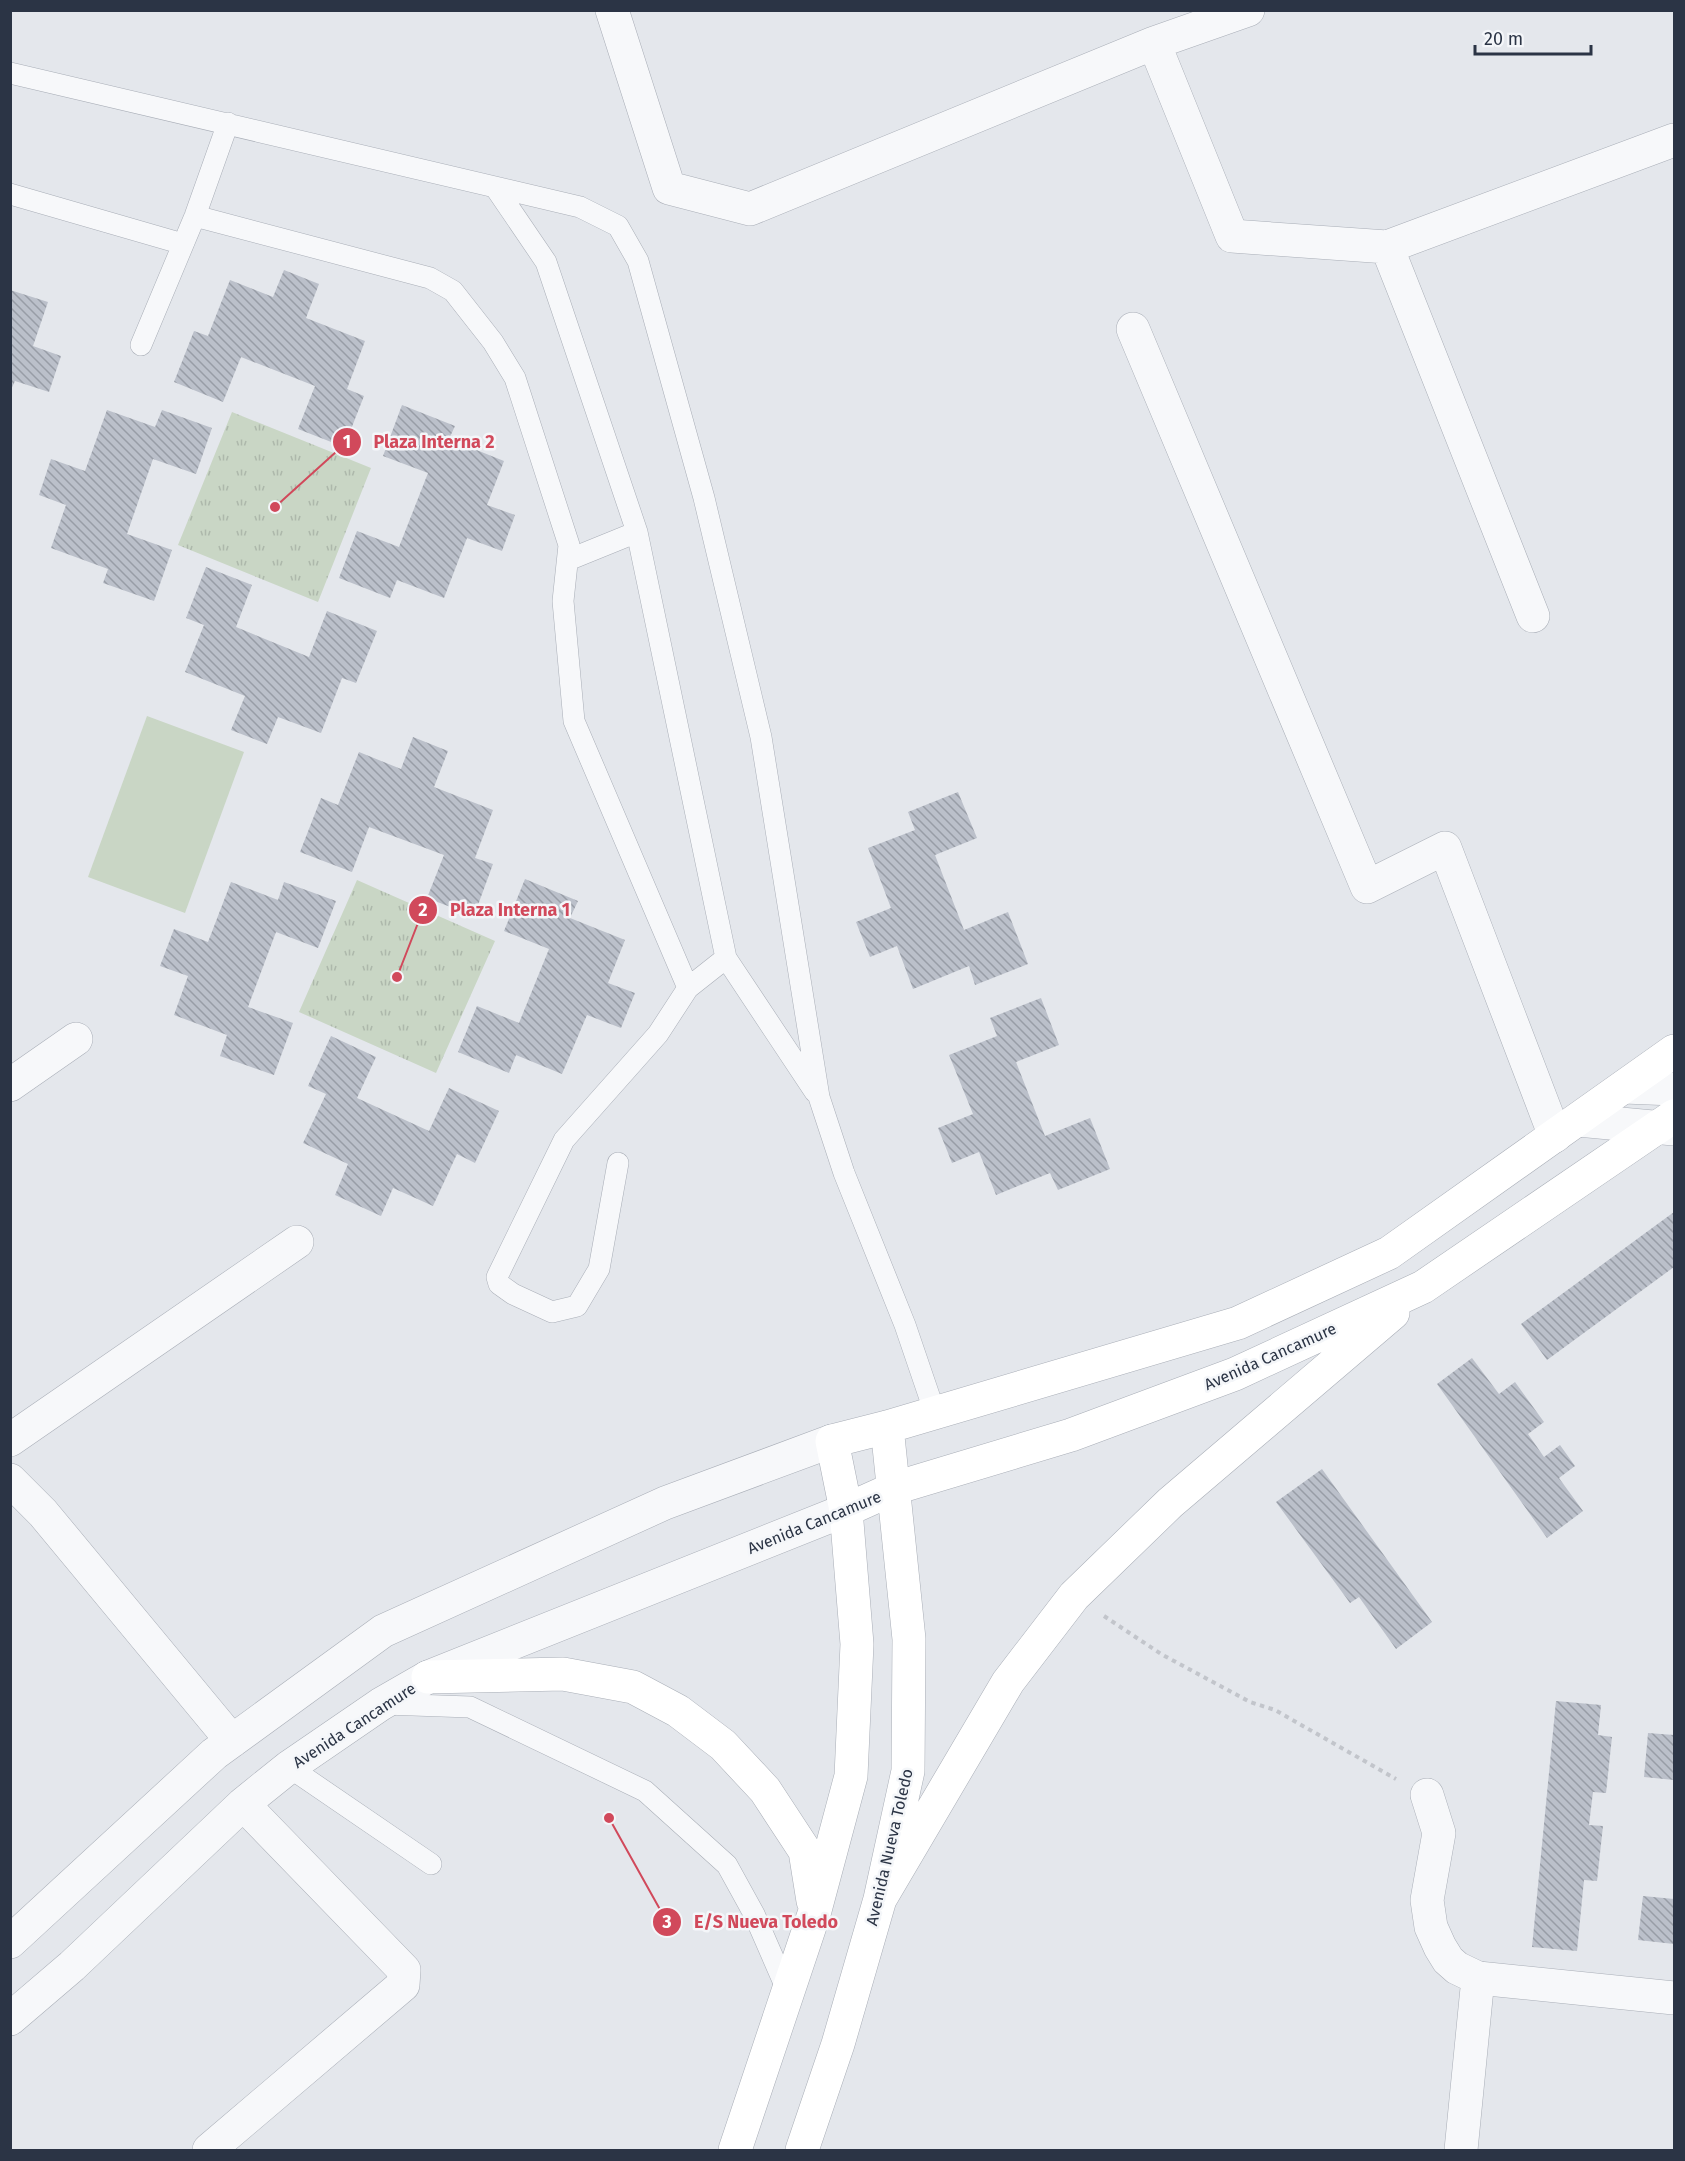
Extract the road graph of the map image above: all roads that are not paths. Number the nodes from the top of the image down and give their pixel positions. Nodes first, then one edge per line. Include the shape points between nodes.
1 (612, 10) edge
2 (1248, 10) edge
3 (1154, 43) junction
4 (10, 73) edge
5 (228, 123) junction
6 (1674, 140) edge
7 (495, 187) junction
8 (10, 194) edge
9 (195, 216) junction
10 (183, 244) junction
11 (1387, 248) junction
12 (1133, 329) dead end
13 (141, 345) dead end
14 (637, 532) junction
15 (568, 560) junction
16 (1533, 616) dead end
17 (726, 958) junction
18 (688, 988) junction
19 (76, 1039) dead end
20 (1674, 1051) edge
21 (10, 1085) edge
22 (1624, 1087) junction
23 (1674, 1089) edge
24 (819, 1097) junction
25 (1669, 1125) edge
26 (1567, 1128) junction
27 (618, 1163) dead end
28 (297, 1242) dead end
29 (1423, 1287) junction
30 (935, 1413) junction
31 (887, 1427) junction
32 (10, 1440) edge
33 (832, 1441) junction
34 (10, 1480) edge
35 (895, 1488) junction
36 (846, 1510) junction
37 (428, 1677) junction
38 (381, 1704) junction
39 (232, 1740) junction
40 (289, 1767) junction
41 (1427, 1795) road end
42 (243, 1804) junction
43 (431, 1864) dead end
44 (880, 1899) junction
45 (814, 1914) junction
46 (10, 1942) edge
47 (1478, 1978) junction
48 (788, 1992) junction
49 (1674, 1998) edge
50 (10, 2019) edge
51 (209, 2151) edge
52 (735, 2151) edge
53 (802, 2151) edge
54 (1461, 2151) edge

1 - 3 street via 669,188 750,209
2 - 3 street
3 - 11 street via 1232,236
4 - 5 lane
5 - 7 lane
5 - 9 lane
6 - 11 street
7 - 14 lane via 546,262
7 - 24 lane via 580,207 618,226 638,261 704,498 761,736
8 - 10 lane
9 - 10 lane
9 - 15 lane via 430,278 453,291 515,378 569,545
10 - 13 lane
11 - 16 street
12 - 26 street via 1367,887 1445,848
14 - 15 lane
14 - 17 lane
15 - 18 lane via 563,601 574,722
17 - 18 lane
17 - 24 lane
18 - 27 lane via 658,1034 564,1140 497,1277 500,1284 552,1312 578,1306 599,1269
19 - 21 street
20 - 22 main road
22 - 23 street
22 - 26 main road
24 - 30 lane
25 - 26 street
25 - 29 main road, Avenida Cancamure
26 - 30 main road via 1389,1253 1238,1323
28 - 32 street
29 - 35 main road, Avenida Cancamure via 1235,1374 1071,1435
29 - 44 main road via 1170,1503 1074,1596 1008,1683
30 - 31 main road
31 - 33 main road
31 - 35 main road, Avenida Nueva Toledo
33 - 36 main road
33 - 39 street via 665,1503 383,1631
34 - 39 street via 43,1513
35 - 36 main road, Avenida Cancamure
35 - 44 main road, Avenida Nueva Toledo via 909,1639 908,1771
36 - 37 street, Avenida Cancamure
36 - 45 main road via 857,1644 851,1776
37 - 38 street, Avenida Cancamure
37 - 45 main road via 563,1674 633,1687 678,1711 723,1745 765,1790 806,1851
38 - 40 street, Avenida Cancamure
38 - 48 lane via 470,1707 645,1791 727,1865 754,1914
39 - 46 street
40 - 42 street, Avenida Cancamure
40 - 43 lane
41 - 47 street via 1439,1833 1427,1900 1431,1927 1448,1960
42 - 50 street, Avenida Cancamure via 72,1966
42 - 51 street via 404,1970 403,1985
44 - 53 main road, Avenida Nueva Toledo
45 - 48 main road
47 - 49 street
47 - 54 street
48 - 52 main road

